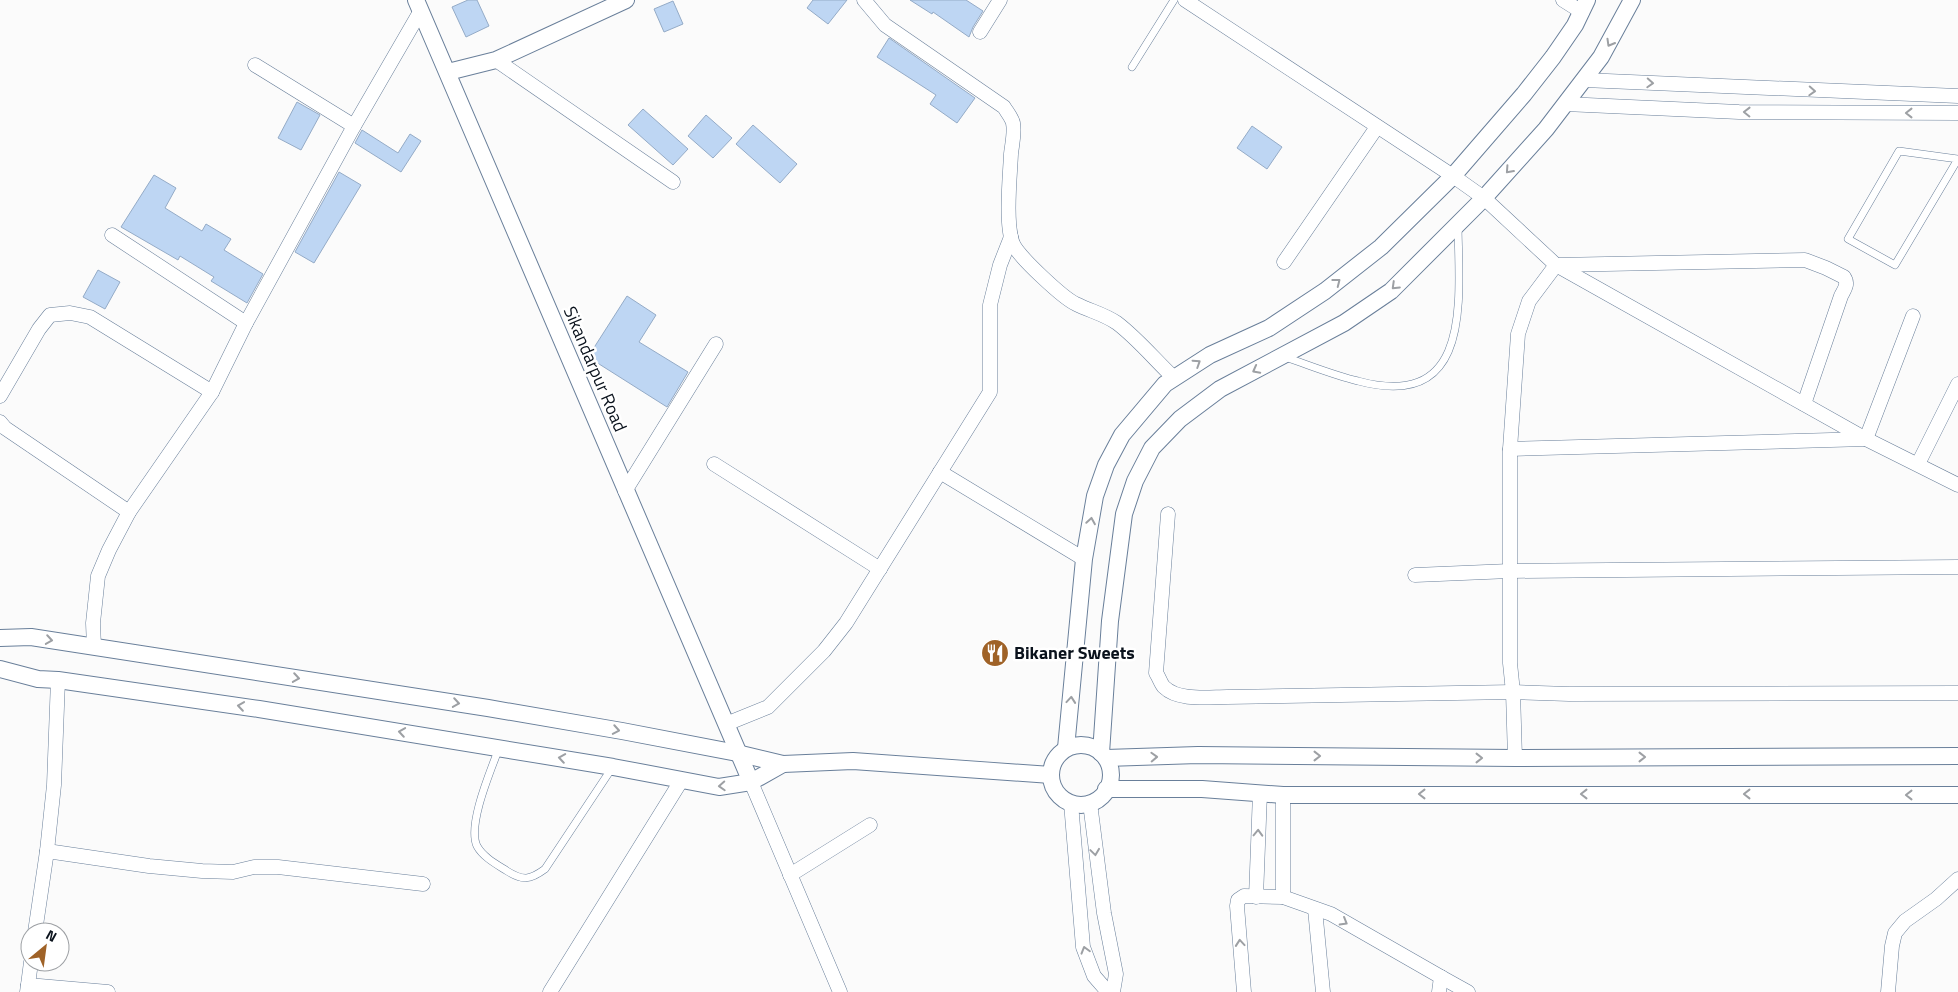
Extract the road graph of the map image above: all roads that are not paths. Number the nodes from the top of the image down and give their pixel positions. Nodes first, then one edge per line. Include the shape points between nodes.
1 (626, 0) edge
2 (864, 0) edge
3 (1000, 0) edge
4 (1174, 0) edge
5 (1185, 0) edge
6 (1563, 0) edge
7 (1632, 0) edge
8 (418, 6) edge
9 (1585, 6) edge
10 (980, 32) dead end
11 (496, 60) junction
12 (255, 65) dead end
13 (1132, 67) dead end
14 (448, 72) junction
15 (1584, 80) junction
16 (1958, 96) edge
17 (1565, 104) junction
18 (1958, 113) edge
19 (354, 126) junction
20 (1377, 127) junction
21 (1958, 159) edge
22 (1453, 176) junction
23 (673, 182) dead end
24 (1484, 198) junction
25 (1458, 223) junction
26 (112, 235) dead end
27 (1011, 237) junction
28 (1284, 262) dead end
29 (1556, 265) junction
30 (1913, 316) dead end
31 (246, 322) junction
32 (716, 344) dead end
33 (1282, 356) junction
34 (1174, 378) junction
35 (1958, 384) edge
36 (212, 392) junction
37 (0, 396) edge
38 (1804, 404) junction
39 (0, 422) edge
40 (1866, 439) junction
41 (1510, 449) junction
42 (714, 464) dead end
43 (1918, 464) junction
44 (940, 472) junction
45 (1958, 485) edge
46 (625, 491) junction
47 (128, 512) junction
48 (1168, 514) dead end
49 (1084, 560) junction
50 (1958, 566) edge
51 (880, 569) junction
52 (1510, 571) junction
53 (1415, 575) dead end
54 (0, 638) edge
55 (94, 647) junction
56 (0, 669) edge
57 (58, 680) junction
58 (1513, 692) junction
59 (1958, 693) edge
60 (726, 724) junction
61 (499, 748) junction
62 (1066, 748) junction
63 (737, 753) junction
64 (1103, 756) junction
65 (1958, 756) edge
66 (1515, 758) junction
67 (783, 764) junction
68 (613, 767) junction
69 (1051, 775) junction
70 (681, 781) junction
71 (750, 782) junction
72 (1106, 790) junction
73 (1260, 793) junction
74 (1283, 795) junction
75 (1958, 795) edge
76 (1071, 803) junction
77 (1090, 803) junction
78 (870, 824) dead end
79 (47, 851) junction
80 (790, 875) junction
81 (1958, 879) edge
82 (423, 884) dead end
83 (1256, 897) junction
84 (1283, 897) junction
85 (1316, 909) junction
86 (37, 922) edge
87 (30, 972) edge
88 (1441, 978) junction
89 (28, 988) edge
90 (108, 992) edge
91 (550, 992) edge
92 (840, 992) edge
93 (1108, 992) edge
94 (1113, 992) edge
95 (1244, 992) edge
96 (1323, 992) edge
97 (1438, 992) edge
98 (1468, 992) edge
99 (1888, 992) edge

1 - 11 street
2 - 27 street via 885,25 1004,107 1013,123
3 - 10 street
4 - 13 lane
5 - 20 street
6 - 9 street
7 -> 15 street via 1601,57
8 - 14 street, Sikandarpur Road
8 - 19 street
9 - 22 street via 1554,57
11 - 14 street
11 - 23 street
12 - 19 street
14 - 46 street, Sikandarpur Road
15 -> 16 street
15 - 17 street
18 -> 17 street via 1739,112
17 -> 24 street
19 - 31 street
20 - 22 street
20 - 28 street
21 - 21 lane via 1895,265 1848,240 1899,151
22 - 24 street
34 -> 22 street via 1210,354 1269,328 1325,291 1381,247
24 - 25 street
24 - 29 street
25 -> 33 street via 1390,291 1344,323
25 - 33 lane via 1459,302 1455,330 1450,349 1428,378 1389,386 1359,382
26 - 31 street
27 - 34 street via 1023,257 1058,291 1074,304 1115,322 1135,337
27 - 44 street via 990,305 990,392
29 - 38 street
29 - 38 street via 1805,260 1844,278 1846,287
29 - 41 street via 1529,301 1518,334
30 - 40 street
31 - 36 street
32 - 46 street
33 -> 64 street via 1220,388 1180,419 1152,448 1135,481 1124,514 1110,620
49 -> 34 street via 1095,496 1106,465 1122,435 1165,384
35 - 43 street
36 - 37 street via 90,317 70,313 50,316 39,329
36 - 47 street
38 - 40 street
39 - 47 street via 4,428
40 - 41 street
40 - 43 street
41 - 52 street
42 - 51 street
43 - 45 street
44 - 49 street
44 - 51 street
46 - 60 street, Sikandarpur Road
47 - 55 street via 98,576
48 - 58 street via 1156,673 1164,687 1176,694 1227,697
62 -> 49 street
50 - 52 street
51 - 60 street via 824,651 768,707
52 - 53 street
52 - 58 street
54 -> 55 street via 31,637
55 -> 63 street via 622,730
56 - 57 street
61 -> 57 street
57 - 79 street via 54,785
58 - 59 street
58 - 66 street
60 - 63 street, Sikandarpur Road
68 -> 61 street
61 - 68 lane via 478,807 475,832 477,845 488,858 519,878 533,878 545,869
62 - 64 street via 1081,745 1095,748
62 - 69 street via 1056,758
63 - 67 street
63 - 71 street, Sikandarpur Road
64 -> 66 street
64 - 72 street via 1110,774
66 -> 65 street
67 - 69 street via 853,761
67 - 71 street
68 - 70 street
69 - 76 street via 1057,792
71 -> 70 street via 719,788
70 - 91 street
71 - 80 street
72 - 73 street via 1202,788
72 - 77 street
73 - 74 street
83 -> 73 street
75 -> 74 street
74 - 84 street
76 - 77 street
93 -> 76 street via 1094,976 1082,947
77 -> 94 street via 1104,913 1116,974
78 - 80 street
79 - 82 street via 193,870 233,872 254,867 278,867
79 - 86 street
80 - 92 street
81 - 99 street via 1905,921 1895,933
83 - 84 street
95 -> 83 street via 1236,906 1240,897
84 - 85 street
85 -> 88 street via 1331,914
85 - 96 street
87 - 89 street
88 - 97 street
88 - 98 street
89 - 90 street

